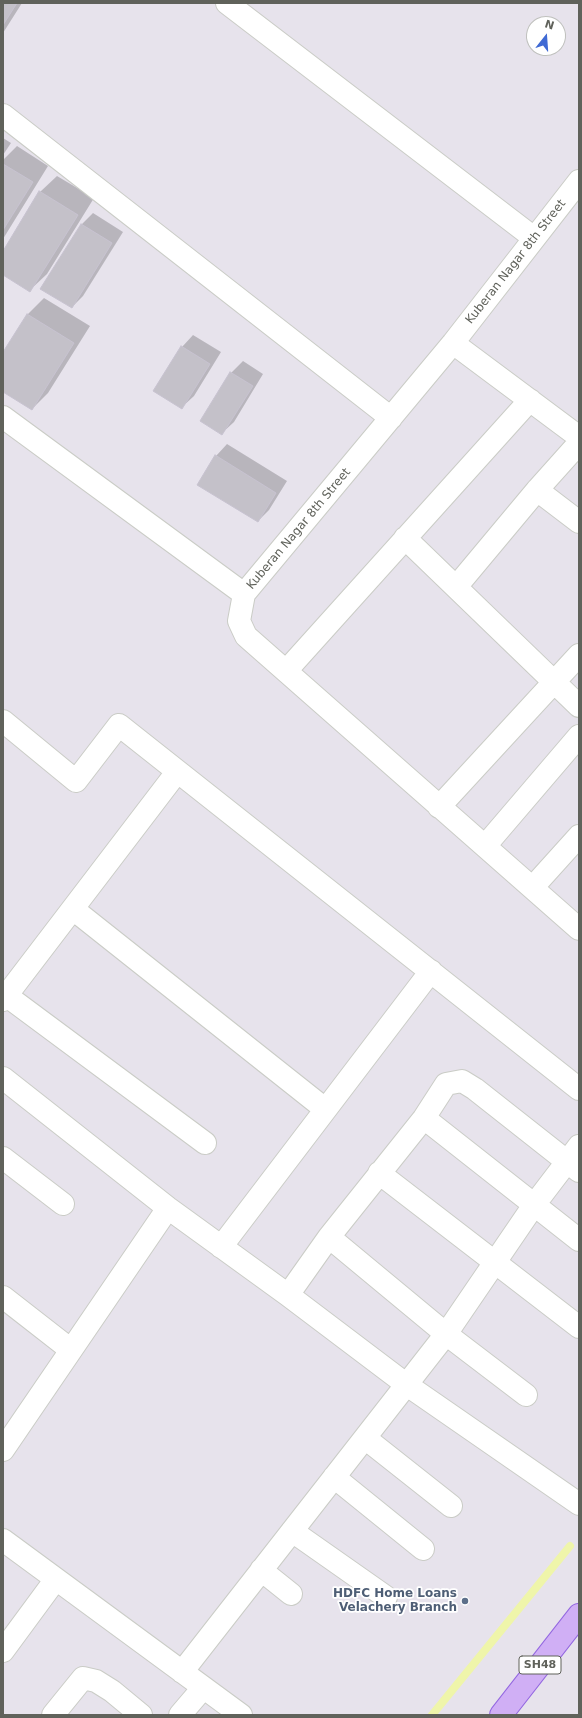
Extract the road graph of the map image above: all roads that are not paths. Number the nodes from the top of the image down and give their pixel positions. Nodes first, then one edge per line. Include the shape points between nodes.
1 (228, 3) edge
2 (3, 115) edge
3 (579, 181) edge
4 (534, 238) junction
5 (453, 343) junction
6 (530, 400) junction
7 (3, 417) edge
8 (391, 418) junction
9 (579, 437) edge
10 (579, 443) edge
11 (537, 490) junction
12 (579, 522) edge
13 (405, 538) junction
14 (456, 587) junction
15 (244, 594) junction
16 (579, 655) edge
17 (286, 671) junction
18 (554, 682) junction
19 (579, 706) edge
20 (3, 721) edge
21 (579, 736) edge
22 (177, 772) junction
23 (440, 807) junction
24 (579, 836) edge
25 (485, 846) junction
26 (533, 887) junction
27 (73, 909) junction
28 (579, 929) edge
29 (431, 971) junction
30 (4, 996) edge
31 (3, 1078) edge
32 (579, 1089) edge
33 (325, 1109) junction
34 (424, 1118) junction
35 (204, 1144) dead end
36 (3, 1158) edge
37 (575, 1159) edge
38 (379, 1173) junction
39 (63, 1204) dead end
40 (534, 1205) junction
41 (168, 1208) junction
42 (329, 1237) junction
43 (579, 1240) edge
44 (221, 1247) junction
45 (495, 1262) junction
46 (288, 1296) junction
47 (3, 1297) edge
48 (578, 1327) edge
49 (446, 1334) junction
50 (71, 1350) junction
51 (407, 1385) junction
52 (526, 1395) dead end
53 (365, 1438) junction
54 (3, 1450) edge
55 (334, 1477) junction
56 (579, 1504) edge
57 (451, 1506) dead end
58 (292, 1531) junction
59 (3, 1540) edge
60 (423, 1549) dead end
61 (261, 1570) junction
62 (56, 1579) junction
63 (291, 1594) dead end
64 (386, 1597) dead end
65 (579, 1614) edge
66 (3, 1651) edge
67 (182, 1672) junction
68 (203, 1688) junction
69 (53, 1715) edge
70 (141, 1715) edge
71 (180, 1715) edge
72 (241, 1715) edge
73 (501, 1715) edge

1 - 4 street
2 - 8 street
3 - 4 street, Kuberan Nagar 8th Street
4 - 5 street, Kuberan Nagar 8th Street
5 - 6 street
5 - 8 street, Kuberan Nagar 8th Street
6 - 9 street
6 - 13 street
7 - 15 street, Kuberan Nagar 8th Street
8 - 15 street, Kuberan Nagar 8th Street
10 - 11 street
11 - 12 street
11 - 14 street
13 - 14 street
13 - 17 street
14 - 18 street
15 - 17 street via 239,621 246,636
16 - 18 street
17 - 23 street
18 - 19 street
18 - 23 street
20 - 22 street via 76,781 119,725
21 - 25 street
22 - 27 street
22 - 29 street
23 - 25 street
24 - 26 street
25 - 26 street
26 - 28 street
27 - 30 street
27 - 33 street
29 - 32 street
29 - 33 street
30 - 35 street
31 - 41 street
33 - 44 street
34 - 37 street via 446,1084 462,1081
34 - 38 street
34 - 40 street
36 - 39 street
37 - 40 street
38 - 42 street
38 - 45 street
40 - 43 street
40 - 45 street
41 - 44 street
41 - 50 street
42 - 46 street
42 - 49 street
44 - 46 street
45 - 48 street
45 - 49 street
46 - 51 street
47 - 50 street
49 - 51 street
49 - 52 street
50 - 54 street
51 - 53 street
51 - 56 street
53 - 55 street
53 - 57 street
55 - 58 street
55 - 60 street
58 - 61 street
58 - 64 street
59 - 62 street
61 - 63 street
61 - 67 street
62 - 66 street
62 - 67 street
65 - 73 main road, SH48
67 - 68 street
68 - 71 street
68 - 72 street
69 - 70 street via 83,1678 96,1681 112,1691

